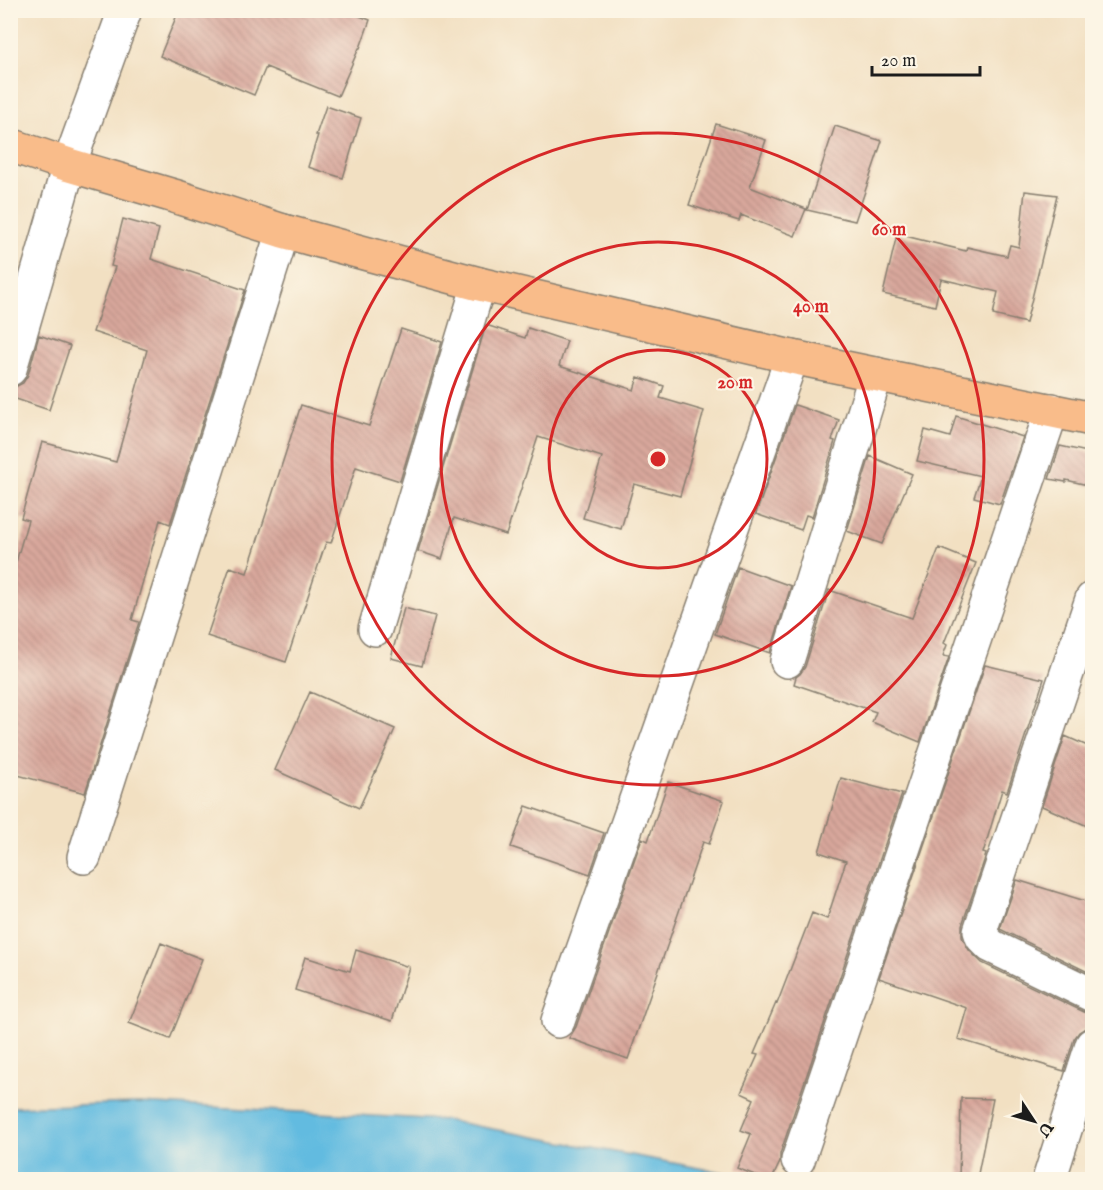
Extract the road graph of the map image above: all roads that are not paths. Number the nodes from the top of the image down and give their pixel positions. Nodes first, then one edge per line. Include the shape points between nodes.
1 (125, 10) edge
2 (10, 145) edge
3 (69, 165) junction
4 (283, 231) junction
5 (478, 284) junction
6 (792, 357) junction
7 (10, 369) edge
8 (876, 374) junction
9 (1052, 410) junction
10 (1092, 419) edge
11 (1092, 599) edge
12 (375, 628) dead end
13 (787, 661) dead end
14 (84, 857) dead end
15 (1092, 995) edge
16 (558, 1021) dead end
17 (1092, 1045) edge
18 (798, 1160) dead end
19 (1049, 1179) edge

1 - 3 street
2 - 3 main road
3 - 4 main road
3 - 7 street
4 - 5 main road
4 - 14 street
5 - 6 main road
5 - 12 street
6 - 8 main road
6 - 16 street
8 - 9 main road
8 - 13 street
9 - 10 main road
9 - 18 street
11 - 15 street via 980,931 992,946
17 - 19 street

